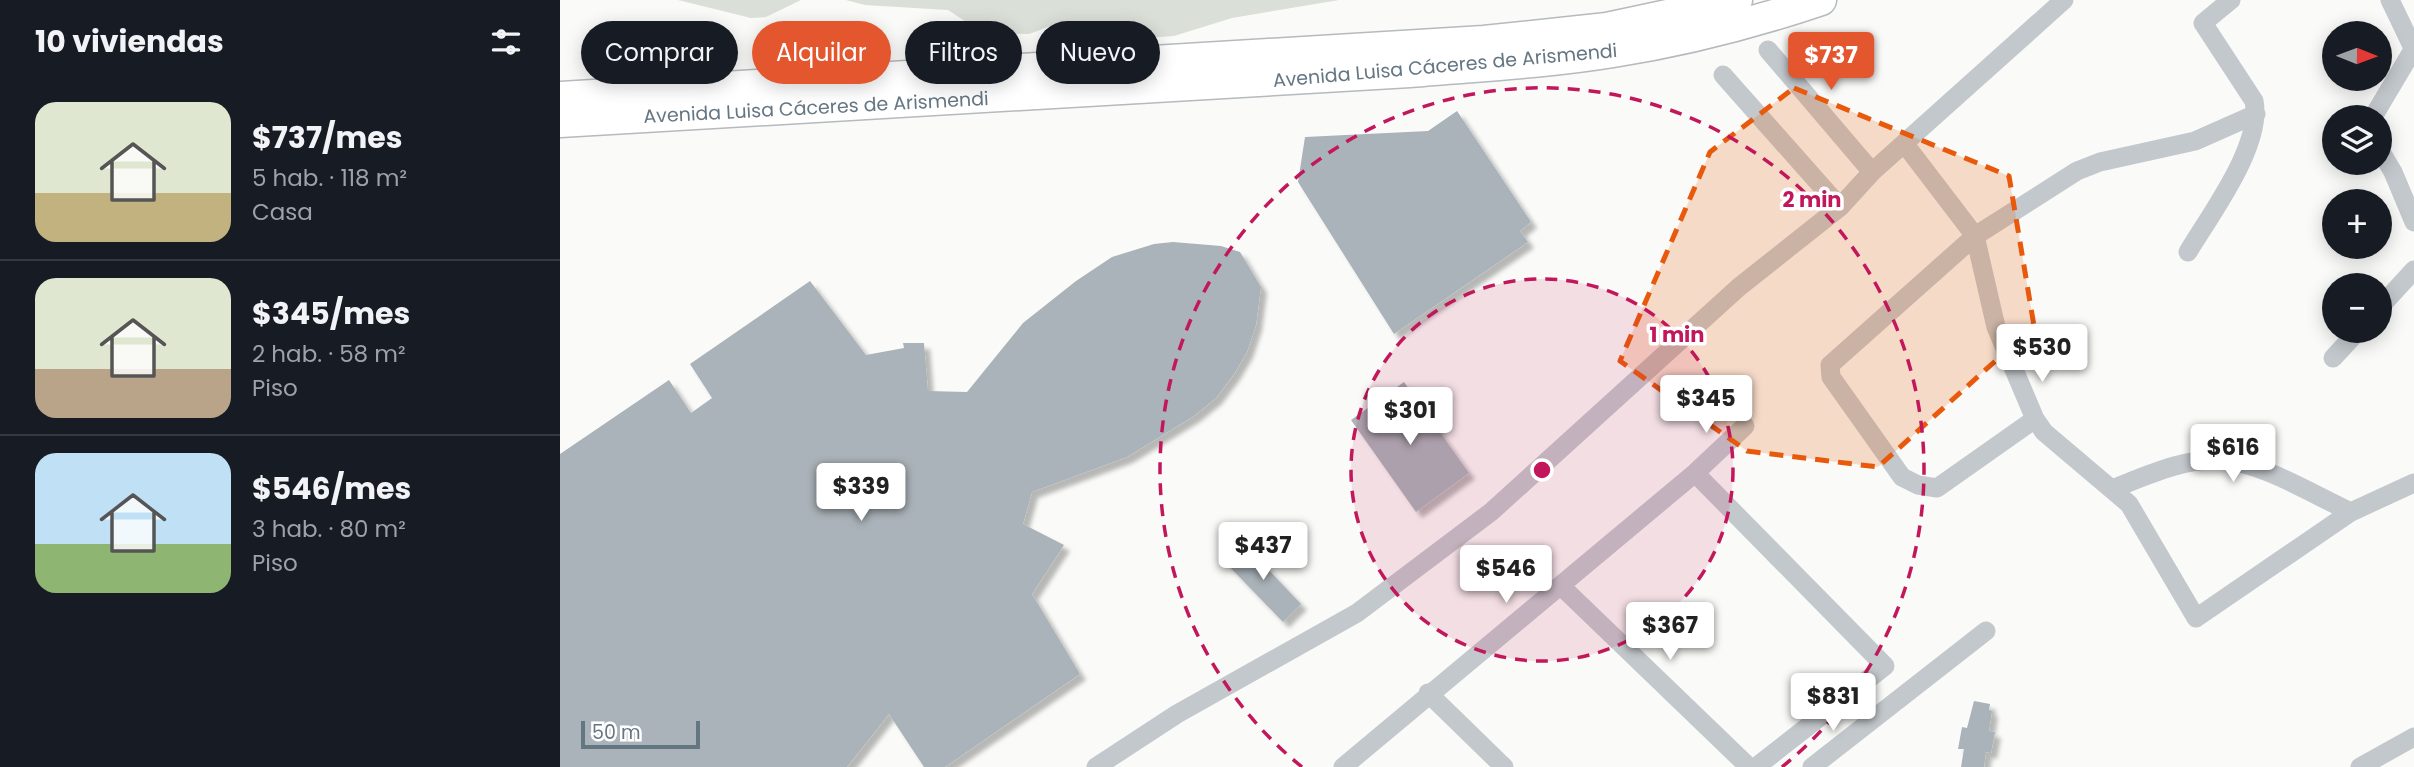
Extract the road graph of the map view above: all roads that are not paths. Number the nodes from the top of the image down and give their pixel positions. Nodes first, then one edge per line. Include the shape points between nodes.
1 (1737, 0) edge
2 (1821, 0) edge
3 (2064, 0) edge
4 (2231, 0) edge
5 (2390, 0) edge
6 (2414, 48) edge
7 (1768, 50) dead end
8 (1723, 75) dead end
9 (560, 97) edge
10 (2380, 105) edge
11 (2256, 114) junction
12 (560, 122) edge
13 (1904, 143) junction
14 (2392, 170) edge
15 (1872, 172) junction
16 (1840, 207) junction
17 (2414, 222) edge
18 (1975, 236) junction
19 (2188, 252) dead end
20 (2414, 270) edge
21 (2392, 294) edge
22 (2347, 343) edge
23 (2333, 358) dead end
24 (2035, 419) junction
25 (1745, 426) dead end
26 (1695, 473) junction
27 (2414, 483) edge
28 (2112, 489) junction
29 (2351, 512) junction
30 (1562, 587) junction
31 (1986, 631) dead end
32 (1428, 693) junction
33 (2414, 737) edge
34 (1096, 767) edge
35 (1343, 767) edge
36 (1504, 767) edge
37 (1749, 767) edge
38 (1756, 767) edge
39 (1812, 767) edge
40 (2360, 767) edge

1 - 9 main road, Avenida Luisa Cáceres de Arismendi via 1607,28 1484,41
2 - 12 main road, Avenida Luisa Cáceres de Arismendi via 1772,16 1611,53 1500,64
3 - 13 street
4 - 11 street via 2203,23 2254,101
5 - 6 street
6 - 10 street
7 - 15 street
8 - 16 street
11 - 18 street via 2195,141 2077,171
11 - 19 street via 2238,167
13 - 15 street
13 - 18 street
14 - 17 street
15 - 16 street
16 - 34 street via 1739,287 1491,512 1357,613 1177,714
18 - 24 street via 1996,327
18 - 24 street via 1837,355 1830,365 1831,377 1902,477 1918,485 1937,488
20 - 21 street
22 - 23 street
24 - 28 street via 2044,432
25 - 26 street
26 - 30 street
26 - 38 street via 1885,666
27 - 29 street
28 - 29 street via 2165,469 2223,460 2269,474
28 - 29 street via 2129,504 2196,618
30 - 32 street
30 - 37 street
31 - 39 street
32 - 35 street
32 - 36 street
33 - 40 street

